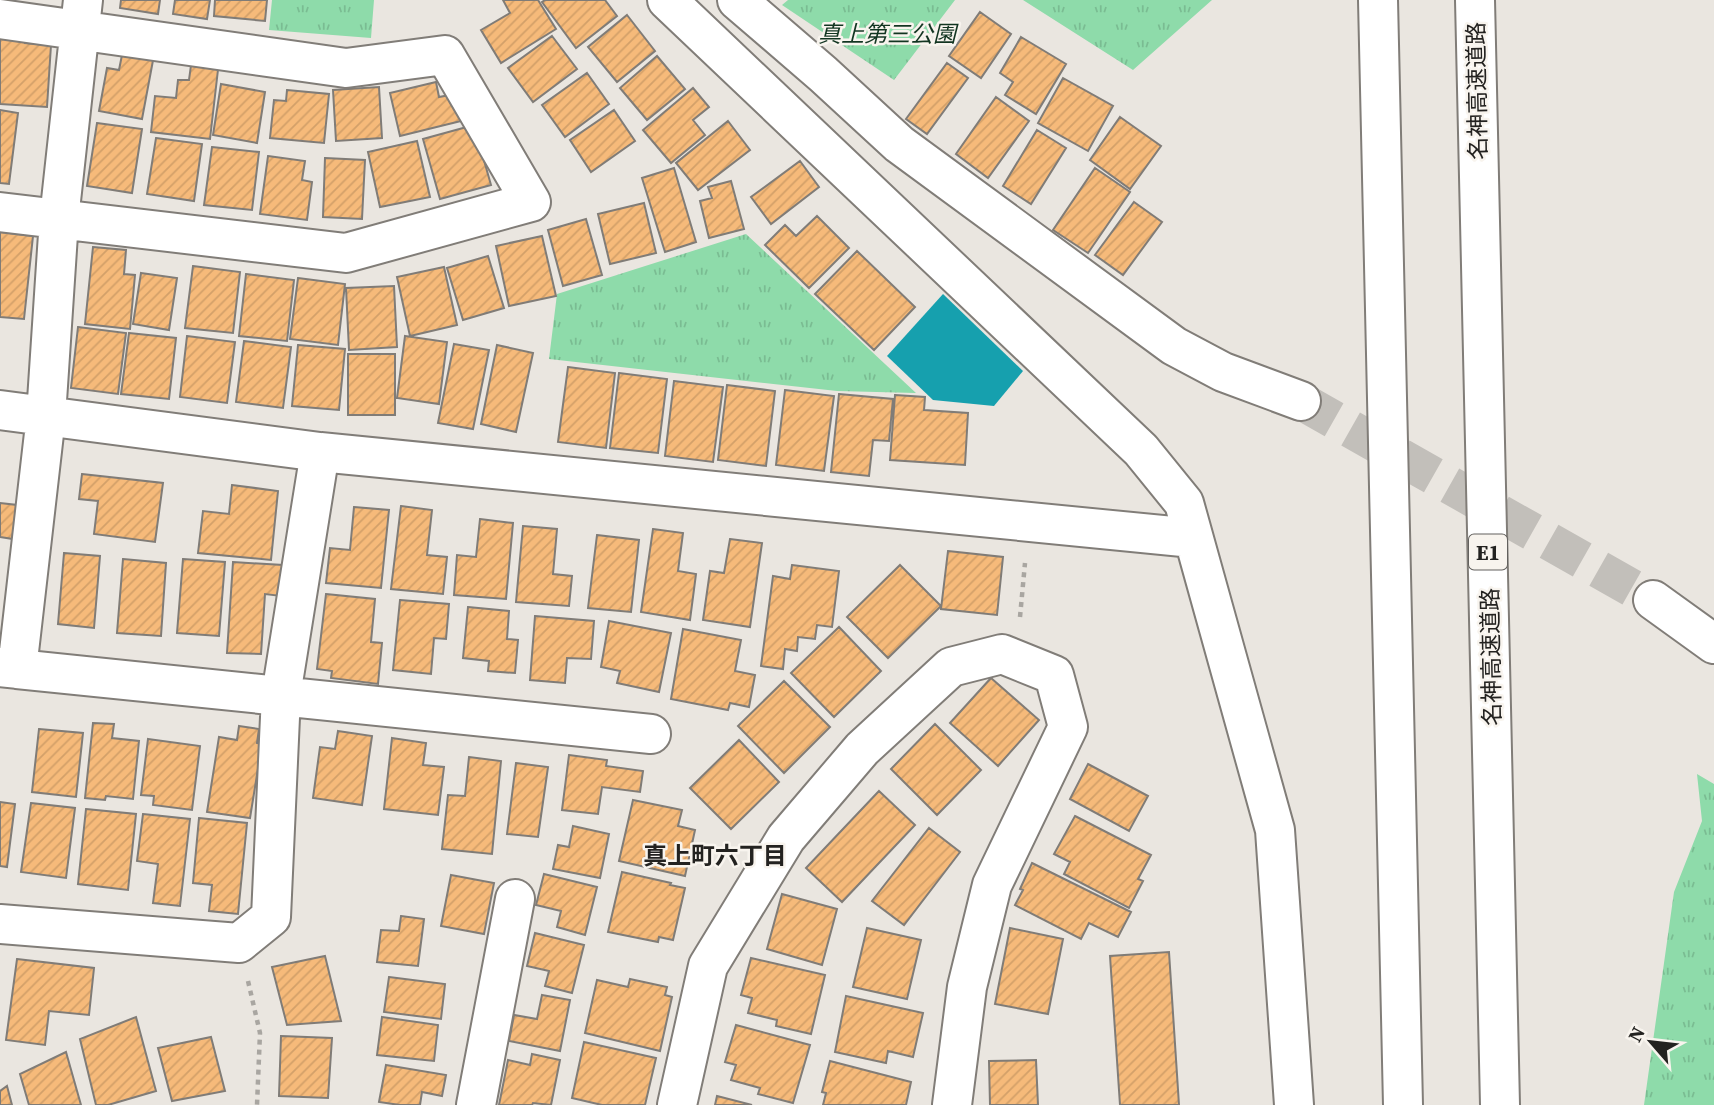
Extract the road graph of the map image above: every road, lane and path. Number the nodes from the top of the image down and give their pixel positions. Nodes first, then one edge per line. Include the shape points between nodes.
1 (667, 0) edge
2 (737, 0) edge
3 (1378, 0) edge
4 (1475, 0) edge
5 (82, 15) edge
6 (0, 19) edge
7 (0, 212) edge
8 (59, 219) junction
9 (1301, 401) tunnel mouth
10 (0, 410) edge
11 (46, 416) junction
12 (320, 452) junction
13 (1028, 521) junction
14 (1194, 538) junction
15 (1653, 600) tunnel mouth
16 (1714, 644) edge
17 (1016, 660) junction
18 (8, 668) edge
19 (281, 695) junction
20 (651, 734) dead end
21 (515, 900) dead end
22 (0, 924) edge
23 (239, 943) junction
24 (257, 1105) edge
25 (476, 1105) edge
26 (677, 1105) edge
27 (951, 1105) edge
28 (1294, 1105) edge
29 (1403, 1105) edge
30 (1500, 1105) edge

1 - 14 main road via 1141,450 1184,503
2 - 9 main road via 899,144 1174,346 1223,372
3 - 29 main road
4 - 30 main road, 名神高速道路 / E1
5 - 6 main road
5 - 8 main road
5 - 8 main road via 346,68 445,55 531,202 346,253
7 - 8 main road
8 - 11 main road
10 - 11 main road
11 - 12 main road
11 - 18 main road
12 - 13 main road
12 - 19 main road
13 - 14 main road
13 - 17 path
14 - 28 main road via 1275,830
15 - 16 main road
17 - 26 main road via 1002,654 951,667 862,748 786,838 708,965
17 - 27 main road via 1054,675 1068,727 992,885 967,987
18 - 19 main road
19 - 20 main road
19 - 23 main road via 271,917
21 - 25 main road
22 - 23 main road
23 - 24 path via 260,1033

